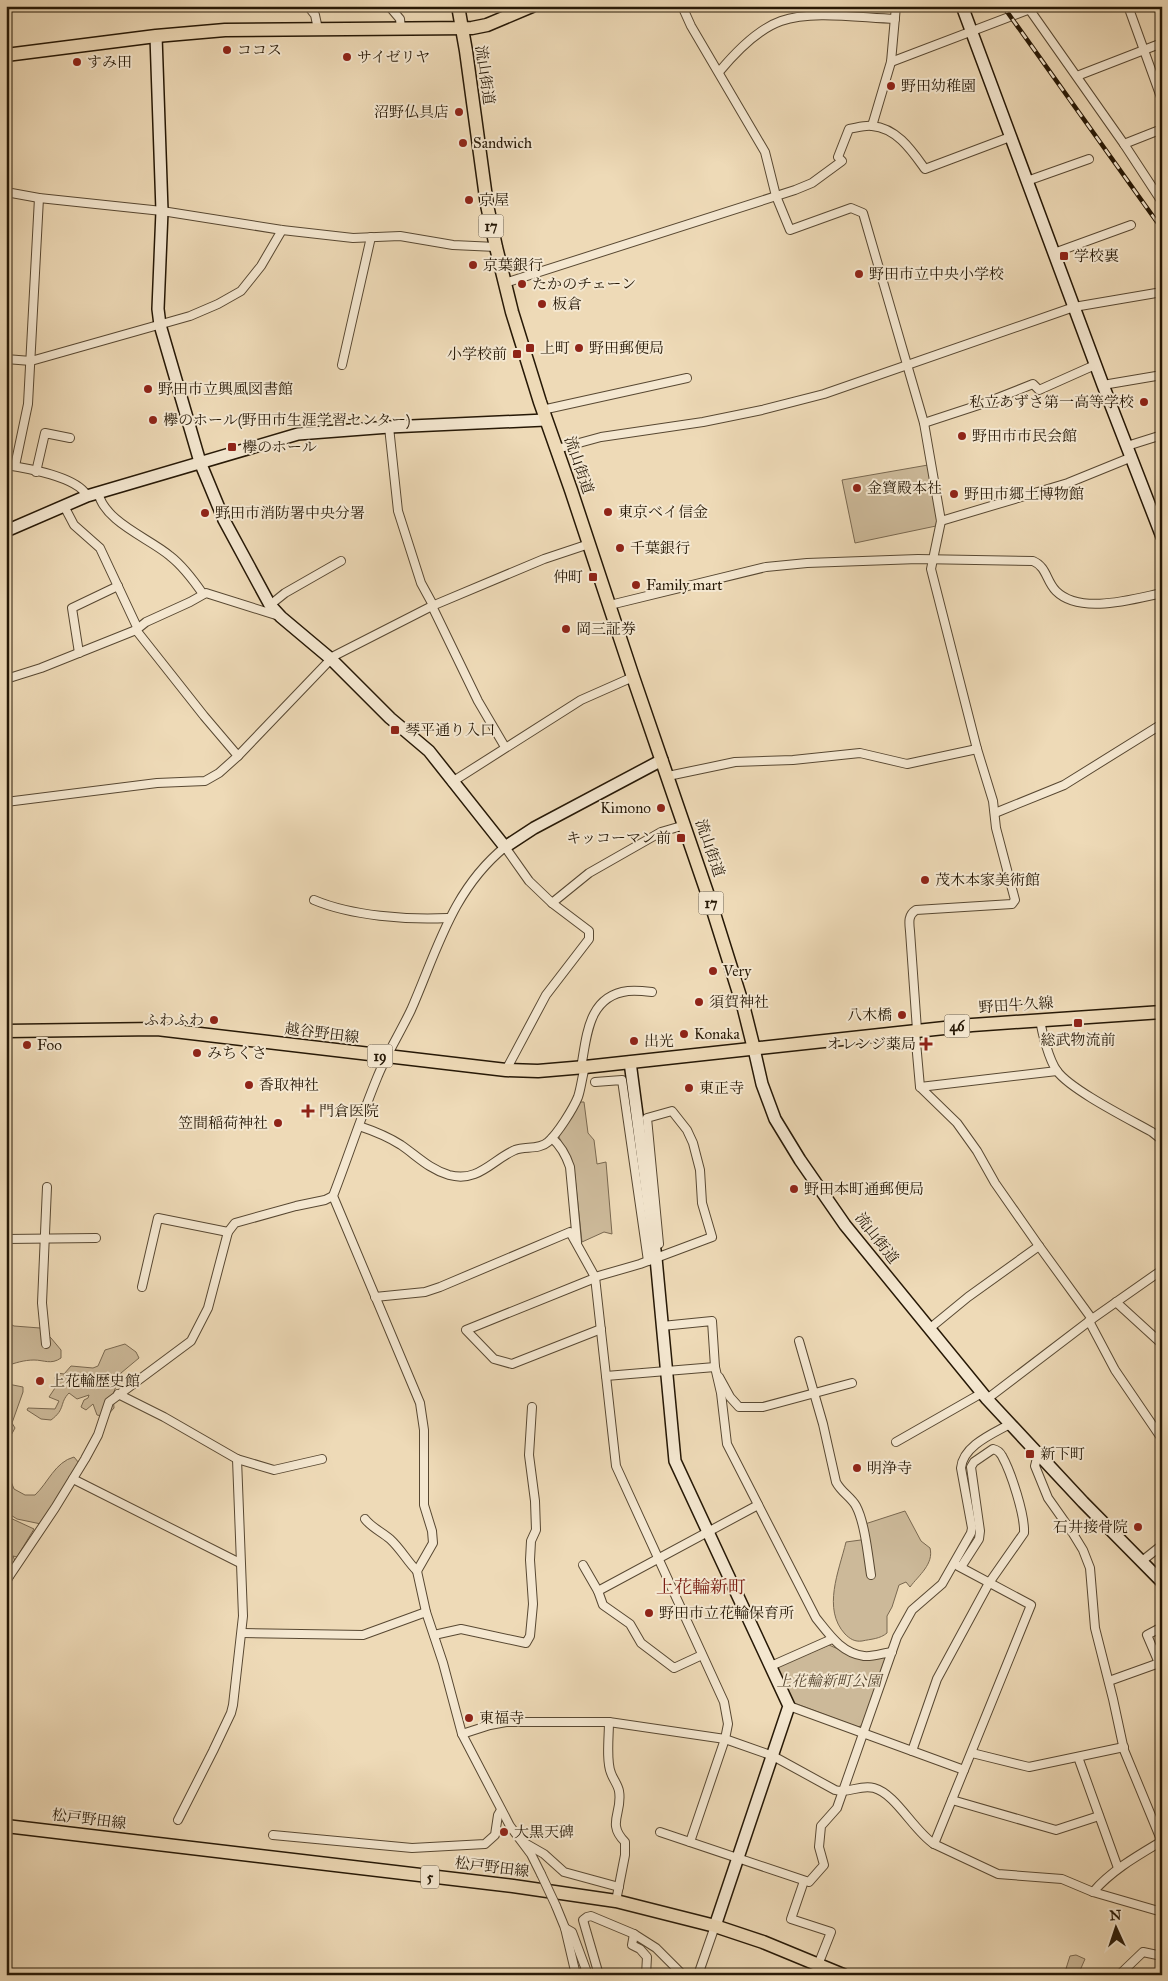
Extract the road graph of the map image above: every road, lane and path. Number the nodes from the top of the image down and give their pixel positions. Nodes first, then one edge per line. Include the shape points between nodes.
1 (308, 6) edge
2 (389, 6) edge
3 (458, 6) edge
4 (532, 6) edge
5 (682, 6) edge
6 (896, 6) edge
7 (962, 6) edge
8 (1038, 6) edge
9 (1128, 6) edge
10 (1028, 8) edge
11 (895, 19) junction
12 (401, 28) junction
13 (462, 28) junction
14 (318, 29) junction
15 (972, 31) junction
16 (156, 36) junction
17 (1162, 43) edge
18 (1143, 50) junction
19 (6, 55) edge
20 (890, 62) junction
21 (719, 72) junction
22 (1077, 76) junction
23 (1162, 100) edge
24 (872, 126) junction
25 (1162, 129) edge
26 (1010, 137) junction
27 (1124, 144) junction
28 (1089, 159) dead end
29 (1027, 181) junction
30 (6, 192) edge
31 (776, 196) junction
32 (39, 198) junction
33 (1162, 202) edge
34 (162, 211) junction
35 (1131, 225) dead end
36 (282, 230) junction
37 (371, 237) junction
38 (496, 247) junction
39 (1054, 253) junction
40 (505, 283) junction
41 (1162, 292) edge
42 (1074, 307) junction
43 (160, 325) junction
44 (6, 359) edge
45 (31, 361) junction
46 (1095, 364) junction
47 (342, 365) dead end
48 (906, 366) junction
49 (1162, 375) edge
50 (687, 378) dead end
51 (1103, 385) junction
52 (544, 415) junction
53 (924, 423) junction
54 (389, 427) junction
55 (1162, 435) edge
56 (70, 438) dead end
57 (1127, 446) junction
58 (556, 449) junction
59 (1132, 457) junction
60 (200, 462) junction
61 (6, 465) edge
62 (15, 466) junction
63 (36, 472) junction
64 (93, 494) junction
65 (64, 506) junction
66 (941, 521) junction
67 (6, 531) edge
68 (1162, 537) edge
69 (589, 544) junction
70 (934, 560) junction
71 (341, 561) dead end
72 (118, 586) junction
73 (1162, 593) edge
74 (203, 594) junction
75 (270, 605) junction
76 (610, 605) junction
77 (432, 606) junction
78 (281, 617) junction
79 (137, 628) junction
80 (79, 653) junction
81 (330, 658) junction
82 (633, 677) junction
83 (6, 680) edge
84 (1162, 724) edge
85 (505, 747) junction
86 (977, 749) junction
87 (238, 756) junction
88 (662, 760) junction
89 (668, 776) junction
90 (452, 782) junction
91 (6, 802) edge
92 (995, 813) junction
93 (685, 825) junction
94 (505, 847) junction
95 (314, 900) dead end
96 (552, 903) junction
97 (448, 918) junction
98 (652, 992) dead end
99 (1162, 1012) edge
100 (1040, 1019) junction
101 (6, 1031) edge
102 (916, 1031) junction
103 (754, 1049) junction
104 (388, 1057) junction
105 (630, 1062) junction
106 (583, 1068) junction
107 (506, 1070) junction
108 (1057, 1071) junction
109 (595, 1082) dead end
110 (920, 1087) junction
111 (359, 1126) junction
112 (552, 1138) junction
113 (1162, 1140) edge
114 (47, 1187) dead end
115 (333, 1196) junction
116 (228, 1232) junction
117 (6, 1238) edge
118 (46, 1238) junction
119 (96, 1238) dead end
120 (578, 1245) junction
121 (1039, 1246) junction
122 (655, 1258) junction
123 (1162, 1270) edge
124 (595, 1277) junction
125 (142, 1287) dead end
126 (375, 1297) junction
127 (1116, 1302) junction
128 (1091, 1320) junction
129 (662, 1326) junction
130 (601, 1329) junction
131 (929, 1329) junction
132 (799, 1341) dead end
133 (46, 1344) dead end
134 (1162, 1344) edge
135 (716, 1370) junction
136 (666, 1372) junction
137 (606, 1376) junction
138 (852, 1383) dead end
139 (118, 1394) junction
140 (814, 1395) junction
141 (984, 1396) junction
142 (532, 1407) dead end
143 (1010, 1424) junction
144 (1162, 1439) edge
145 (896, 1442) dead end
146 (1038, 1454) junction
147 (322, 1459) dead end
148 (237, 1460) junction
149 (73, 1479) junction
150 (758, 1505) junction
151 (364, 1519) dead end
152 (708, 1532) junction
153 (1162, 1545) edge
154 (658, 1558) junction
155 (1142, 1561) junction
156 (240, 1563) junction
157 (583, 1565) dead end
158 (958, 1566) junction
159 (417, 1571) junction
160 (871, 1575) dead end
161 (6, 1581) edge
162 (1162, 1582) edge
163 (989, 1583) junction
164 (598, 1591) junction
165 (426, 1612) junction
166 (1162, 1627) edge
167 (242, 1633) junction
168 (434, 1635) junction
169 (832, 1639) junction
170 (892, 1652) junction
171 (702, 1654) junction
172 (1161, 1663) edge
173 (771, 1666) junction
174 (1109, 1681) junction
175 (789, 1706) junction
176 (609, 1722) junction
177 (864, 1733) junction
178 (462, 1734) junction
179 (725, 1738) junction
180 (1124, 1747) junction
181 (912, 1751) junction
182 (972, 1753) junction
183 (773, 1756) junction
184 (1078, 1757) junction
185 (964, 1770) junction
186 (843, 1792) junction
187 (952, 1800) junction
188 (502, 1810) junction
189 (1099, 1816) junction
190 (178, 1820) dead end
191 (6, 1826) edge
192 (660, 1832) dead end
193 (273, 1835) dead end
194 (519, 1840) junction
195 (690, 1842) junction
196 (1162, 1842) edge
197 (934, 1844) junction
198 (738, 1859) junction
199 (1118, 1868) junction
200 (804, 1881) junction
201 (619, 1887) junction
202 (1093, 1892) junction
203 (616, 1901) junction
204 (1162, 1912) edge
205 (715, 1926) junction
206 (565, 1928) junction
207 (634, 1934) junction
208 (1162, 1956) edge
209 (818, 1965) junction
210 (576, 1975) edge
211 (588, 1975) edge
212 (599, 1975) edge
213 (646, 1975) edge
214 (683, 1975) edge
215 (698, 1975) edge
216 (843, 1975) edge
217 (1119, 1975) edge

1 - 14 street via 315,15
2 - 12 street via 400,19
3 - 13 main road, 流山街道 / 17
4 - 13 main road via 487,25
5 - 21 street
6 - 11 street
7 - 15 street
8 - 10 street
9 - 18 street
10 - 15 street
10 - 22 street
11 - 20 street
11 - 21 street via 806,15 780,21 738,49
12 - 13 main road
12 - 14 main road
13 - 38 main road, 流山街道 / 17
14 - 16 main road via 225,30
15 - 20 street
15 - 26 street
16 - 19 main road
16 - 34 street
17 - 18 street
18 - 22 street
18 - 23 street
20 - 24 street
21 - 31 street via 765,152
22 - 27 street
24 - 26 street via 897,136 908,145 925,169
24 - 31 street via 849,129 838,157 842,161 812,183
25 - 27 street
26 - 29 street
27 - 33 street
28 - 29 street
29 - 39 street
30 - 32 street
31 - 40 street
31 - 48 street via 790,230 851,208 863,213
32 - 34 street
32 - 45 street
34 - 36 street
34 - 43 street via 157,298
35 - 39 street
36 - 37 street
36 - 43 street via 261,266 241,291 190,316
37 - 38 street via 400,236 453,245
37 - 47 street
38 - 40 main road, 流山街道 / 17
39 - 42 street
40 - 52 main road, 流山街道 / 17
41 - 42 street
42 - 46 street
42 - 48 street
43 - 45 street
43 - 60 street
44 - 45 street
45 - 62 street via 28,404
46 - 51 street
46 - 53 street via 1039,390 1033,384
48 - 53 street
48 - 58 street via 824,394 762,410 601,437
49 - 51 street
50 - 52 street
51 - 57 street
52 - 54 street
52 - 58 main road, 流山街道 / 17
53 - 66 street
54 - 60 street via 310,432
54 - 77 street via 398,511
55 - 57 street
56 - 63 street via 45,433
57 - 59 street
58 - 69 main road, 流山街道 / 17
59 - 66 street via 1068,484
59 - 68 street
60 - 64 street
60 - 75 street via 224,520
61 - 62 street
62 - 63 street
63 - 64 street via 73,482
64 - 65 street
64 - 74 street via 130,529 171,557
65 - 67 street
65 - 72 street via 74,525 100,548
66 - 70 street
69 - 76 main road, 流山街道 / 17
69 - 77 street via 544,559
70 - 73 street via 1033,561 1040,564 1056,591 1069,600 1109,604
70 - 76 street via 825,562 766,567
70 - 86 street via 935,587
71 - 75 street
72 - 79 street
72 - 80 street via 72,608
74 - 78 street
74 - 79 street
75 - 78 street
76 - 82 main road, 流山街道 / 17
77 - 81 street
77 - 85 street via 478,701
78 - 81 street
79 - 80 street
79 - 87 street via 179,686
80 - 83 street
81 - 87 street
81 - 90 street via 390,718 429,751
82 - 85 street via 581,700
82 - 88 main road, 流山街道 / 17
84 - 92 street via 1064,785
85 - 90 street
86 - 89 street via 907,764 860,753 735,762
86 - 92 street
87 - 91 street via 205,783 148,784
88 - 89 main road, 流山街道 / 17
88 - 94 street via 543,823
89 - 93 main road, 流山街道 / 17
90 - 94 street
92 - 102 street via 1015,900 1012,904 911,912
93 - 96 street via 661,832 589,873
93 - 103 main road, 流山街道 / 17
94 - 96 street via 529,881
94 - 97 street via 478,872
95 - 97 street via 354,912
96 - 107 street via 589,931 589,939 546,995
97 - 104 street
98 - 106 street via 629,990 601,1002 594,1012
99 - 100 main road, 野田牛久線 / 46
100 - 102 main road, 野田牛久線 / 46
100 - 108 street via 1042,1036
101 - 104 main road, 越谷野田線 / 19 via 157,1029
102 - 103 main road, 野田牛久線 / 46
102 - 110 street
103 - 105 main road, 越谷野田線 / 19
103 - 131 street, 流山街道 via 768,1103 786,1139 845,1225
104 - 107 main road, 越谷野田線 / 19
104 - 111 street
105 - 106 main road, 越谷野田線 / 19
105 - 122 street
106 - 107 main road, 越谷野田線 / 19
106 - 112 street via 578,1096
108 - 110 street
108 - 113 street via 1076,1088
109 - 122 street via 622,1080
110 - 121 street via 957,1123
111 - 112 street via 391,1139 433,1170 456,1176 487,1170 516,1150 542,1146
111 - 115 street
112 - 120 street via 559,1144 570,1167
114 - 118 street
115 - 116 street via 235,1223
115 - 126 street
116 - 125 street via 158,1218
116 - 139 street via 208,1308 191,1341
117 - 118 street
118 - 119 street
118 - 133 street via 42,1303
120 - 124 street
120 - 126 street via 570,1232 425,1292
121 - 128 street
121 - 131 street
122 - 122 street via 712,1237 702,1203 694,1143 672,1111 647,1118
122 - 124 street
122 - 129 street
123 - 127 street
124 - 130 street
124 - 130 street via 466,1330 494,1360 512,1364
126 - 159 street via 423,1414 424,1505 433,1544
127 - 128 street
127 - 134 street
128 - 141 street
128 - 144 street via 1115,1370
129 - 135 street via 712,1321
129 - 136 street
130 - 137 street
131 - 141 street, 流山街道
132 - 140 street
135 - 136 street
135 - 140 street via 739,1407 763,1407
135 - 150 street via 727,1444
136 - 137 street
136 - 152 street via 675,1460
137 - 154 street via 616,1466
138 - 140 street
139 - 148 street
139 - 149 street via 110,1402 98,1435
140 - 160 street via 836,1482 856,1506
141 - 143 street, 流山街道
141 - 145 street
142 - 168 street via 529,1455 536,1530 531,1541 530,1636 526,1643 461,1629
143 - 146 street, 流山街道
143 - 158 street via 978,1443 962,1460 972,1528
146 - 155 street, 流山街道
146 - 174 street via 1035,1466 1048,1498 1083,1550 1090,1568 1095,1628
147 - 148 street via 277,1470
148 - 156 street
149 - 156 street
149 - 161 street
150 - 152 street
150 - 169 street via 816,1618
151 - 159 street via 389,1538
152 - 154 street
152 - 173 street
153 - 155 street
154 - 164 street
154 - 171 street
155 - 162 street, 流山街道
156 - 167 street
157 - 164 street
158 - 163 street
158 - 163 street via 979,1539 971,1467 993,1449 1002,1454 1012,1480 1024,1532
158 - 170 street via 912,1610
159 - 165 street
163 - 181 street via 937,1680
163 - 182 street via 1031,1605
164 - 171 street via 603,1605 630,1624 641,1643 674,1668
165 - 167 street via 364,1635
165 - 168 street
166 - 172 street via 1147,1635
167 - 190 street via 231,1713
168 - 178 street
169 - 170 street via 864,1656
169 - 173 street
170 - 177 street
171 - 179 street via 724,1702 728,1724
172 - 174 street
173 - 175 street
174 - 180 street
175 - 177 street
175 - 183 street
176 - 178 street via 506,1722
176 - 179 street
176 - 201 street via 610,1772 619,1791 620,1807 614,1820 617,1834 625,1842
177 - 181 street
177 - 186 street
178 - 188 street
179 - 183 street
179 - 195 street
180 - 184 street
180 - 196 street
181 - 185 street
182 - 184 street via 1029,1767
182 - 185 street
183 - 186 street
183 - 198 street
184 - 189 street
185 - 187 street
186 - 197 street via 868,1787 886,1793
186 - 200 street via 837,1808 821,1826 819,1848 824,1865 810,1882
187 - 189 street via 1056,1830
187 - 197 street
188 - 193 street via 498,1815 495,1835 485,1844 412,1848
188 - 194 street
189 - 199 street
191 - 203 main road, 松戸野田線 / 5
192 - 195 street
194 - 201 street via 544,1854 564,1872
194 - 206 street, bridge via 541,1874
195 - 198 street
196 - 199 street
197 - 202 street via 998,1874 1062,1879
198 - 200 street
198 - 205 street
199 - 202 street
200 - 209 street via 791,1919 831,1932
201 - 203 street
202 - 204 street
203 - 205 main road, 松戸野田線 / 5
205 - 209 main road, 松戸野田線 / 5
205 - 215 street
206 - 210 street
206 - 211 street via 572,1932
207 - 212 street via 591,1916 583,1920
207 - 213 street via 632,1945 648,1958
207 - 214 street via 656,1948
208 - 217 street via 1143,1952
209 - 216 main road, 松戸野田線 / 5

